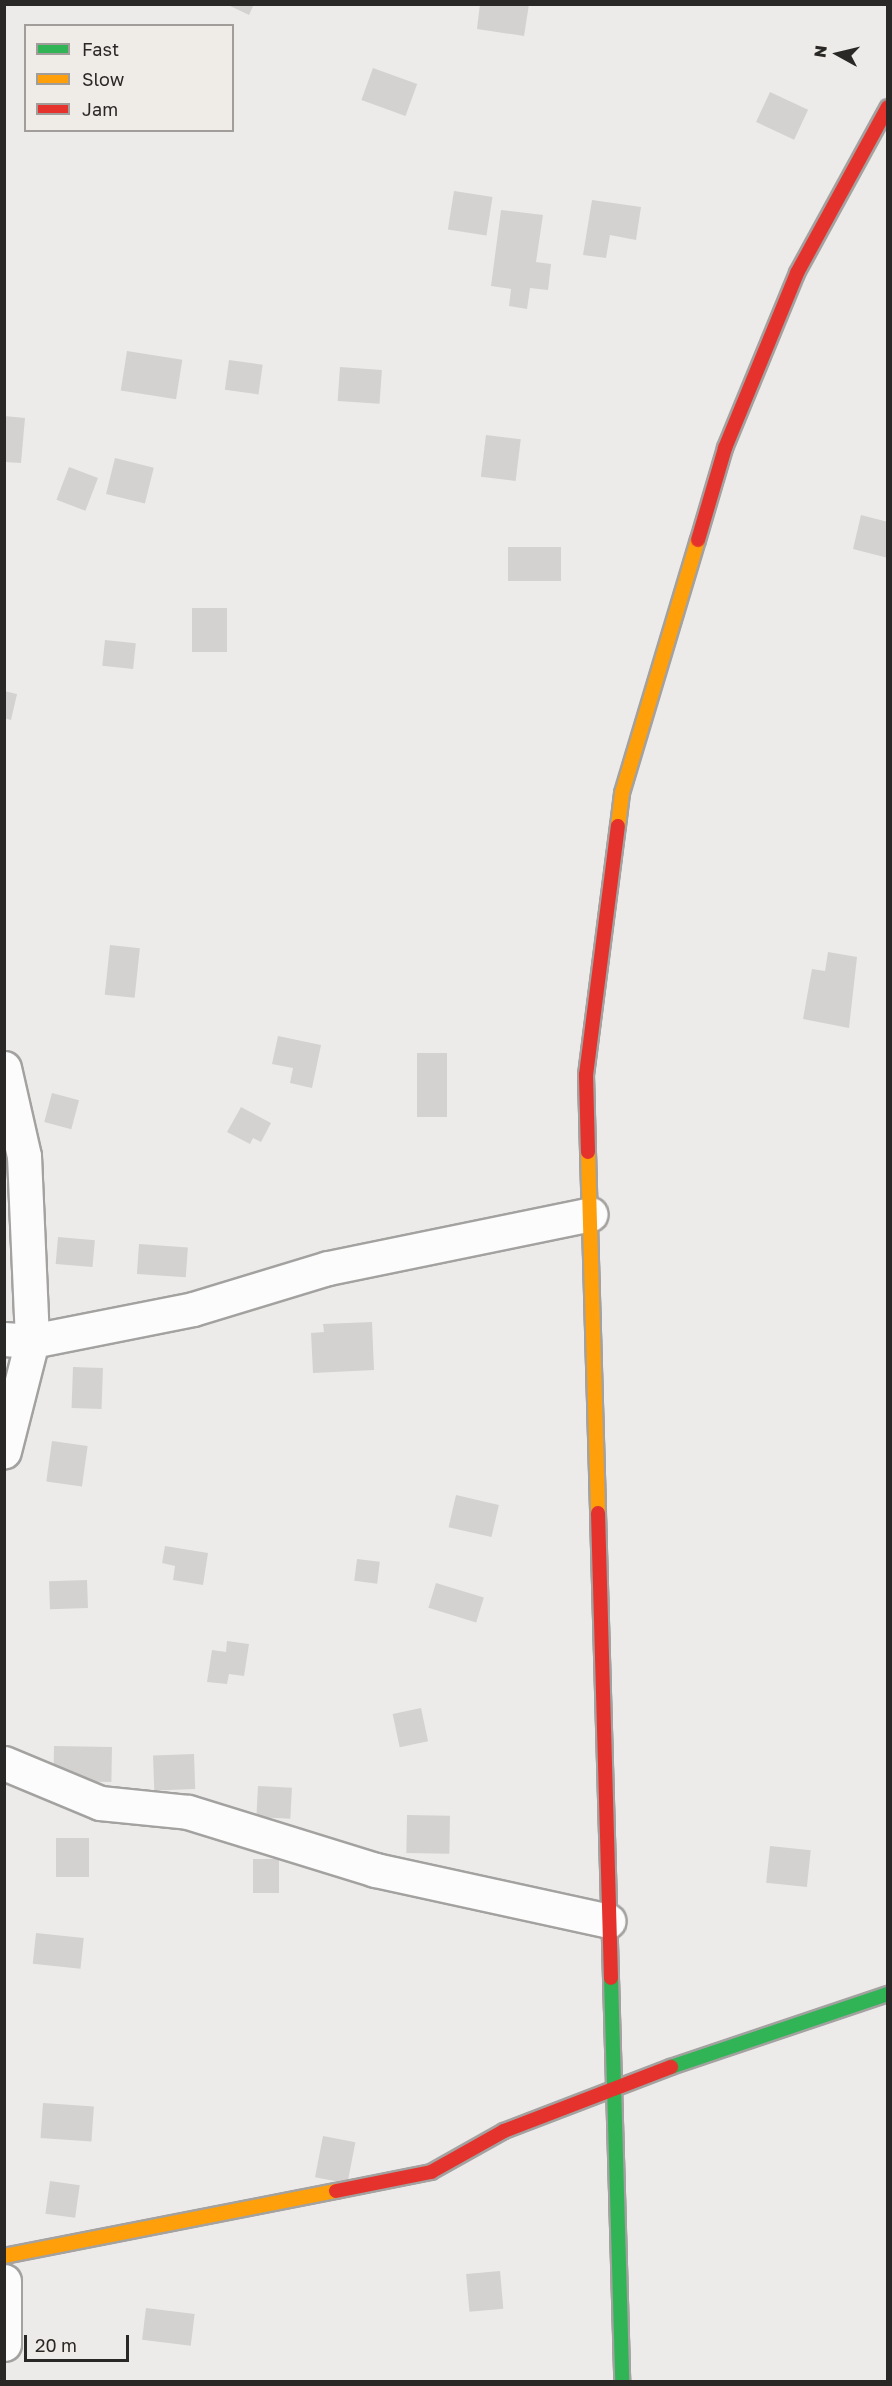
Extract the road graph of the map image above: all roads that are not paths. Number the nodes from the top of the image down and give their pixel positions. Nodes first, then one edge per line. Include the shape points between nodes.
1 (888, 107) edge
2 (4, 1068) edge
3 (591, 1214) junction
4 (18, 1340) edge
5 (4, 1451) edge
6 (4, 1763) edge
7 (608, 1921) junction
8 (888, 1994) edge
9 (613, 2092) junction
10 (4, 2256) edge
11 (4, 2281) edge
12 (4, 2344) edge
13 (622, 2382) edge

1 - 3 street via 797,273 725,448 622,793 586,1075
2 - 4 street via 24,1156
3 - 4 street via 328,1269 193,1308
3 - 7 street
4 - 5 street
6 - 7 street via 100,1803 188,1812 375,1870
7 - 9 street
8 - 9 street via 714,2050
9 - 10 street via 504,2131 431,2172
9 - 13 street
11 - 12 street

